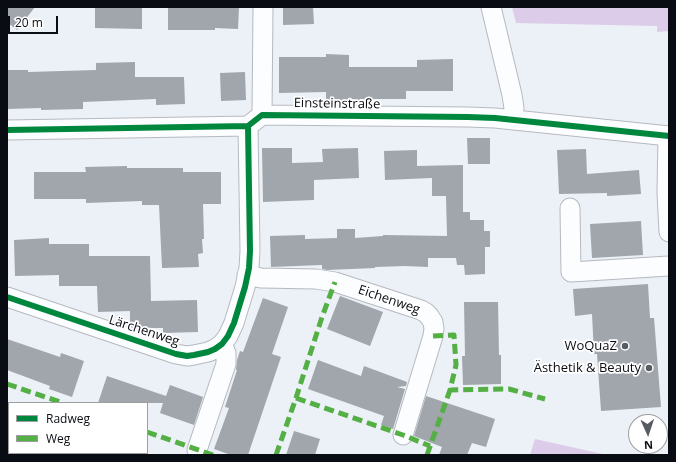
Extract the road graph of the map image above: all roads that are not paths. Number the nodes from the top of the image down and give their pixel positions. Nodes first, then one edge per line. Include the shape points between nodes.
1 (263, 7) edge
2 (491, 7) edge
3 (513, 119) junction
4 (255, 120) junction
5 (7, 130) edge
6 (669, 136) edge
7 (570, 208) dead end
8 (669, 232) edge
9 (669, 266) edge
10 (247, 275) junction
11 (7, 297) edge
12 (222, 344) junction
13 (403, 435) dead end
14 (197, 450) dead end

1 - 4 street
2 - 3 street via 512,94
3 - 4 street, Einsteinstraße via 468,116
3 - 6 street, Einsteinstraße
4 - 5 street, Einsteinstraße
4 - 10 street
6 - 8 street
7 - 9 street via 571,272
10 - 12 street via 234,323
10 - 13 street, Eichenweg via 329,280 421,310 430,316 433,322 433,336
11 - 12 street, Lärchenweg via 176,354 201,354
12 - 14 street via 226,353 226,364

